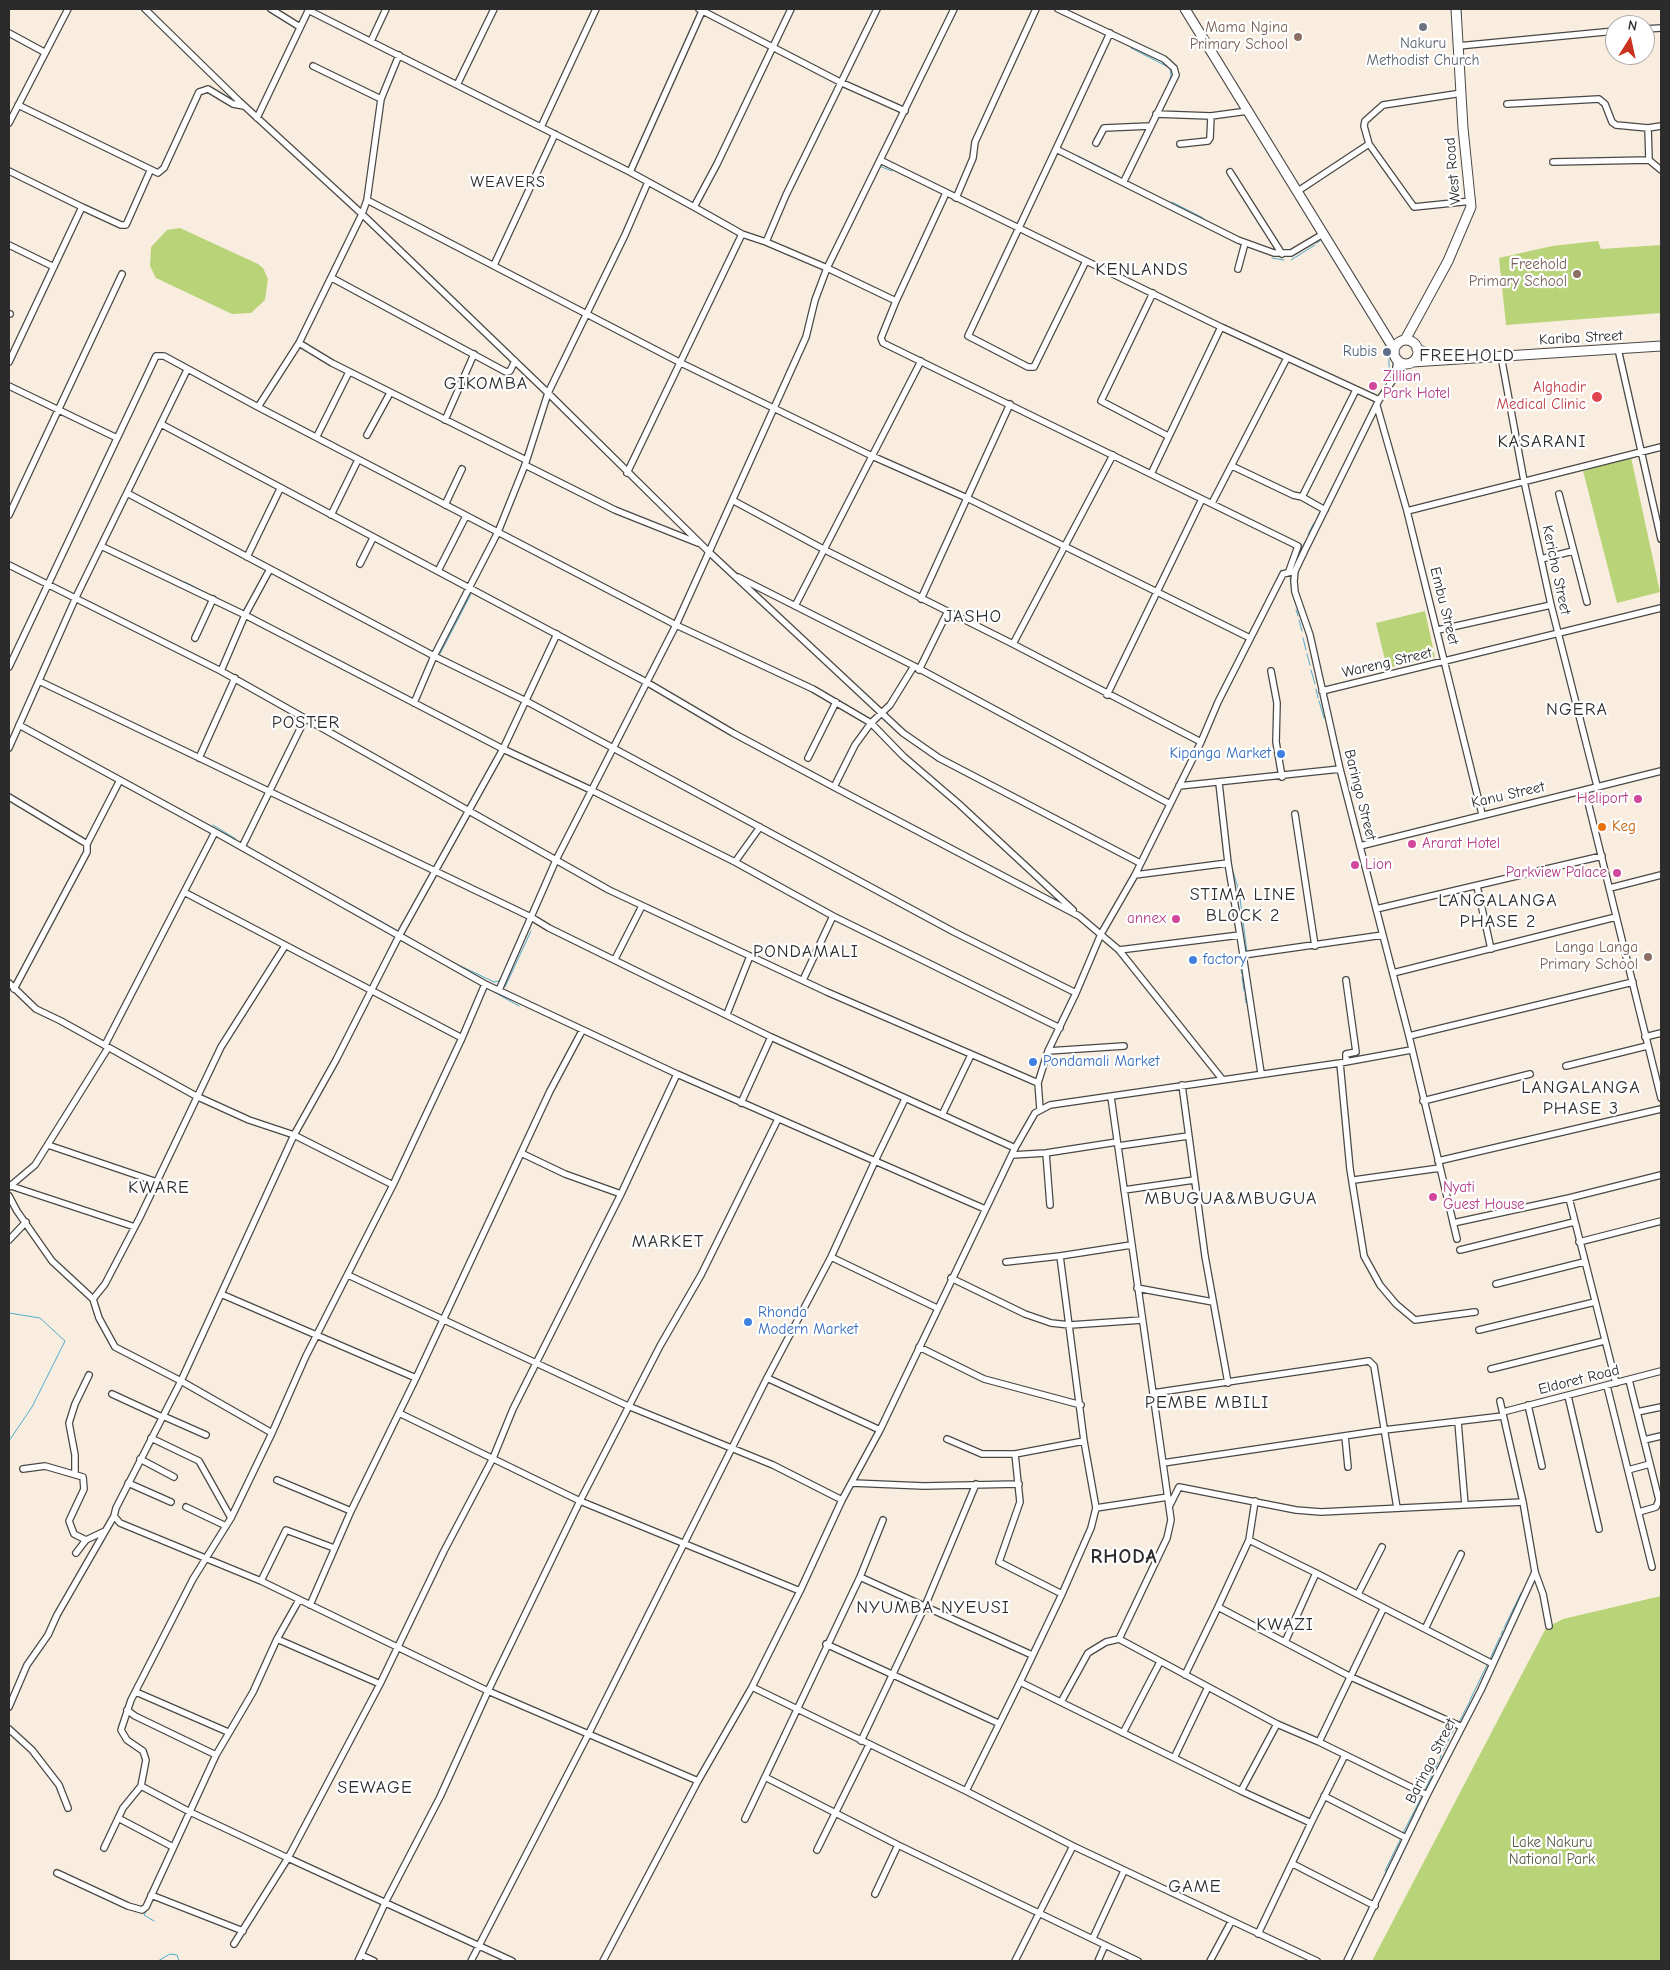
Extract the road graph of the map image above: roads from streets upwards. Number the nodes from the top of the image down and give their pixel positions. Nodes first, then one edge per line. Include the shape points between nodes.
1 (68, 9) edge
2 (145, 9) edge
3 (271, 9) edge
4 (308, 9) edge
5 (386, 9) edge
6 (494, 9) edge
7 (596, 9) edge
8 (701, 9) edge
9 (791, 9) edge
10 (877, 9) edge
11 (954, 9) edge
12 (1036, 9) edge
13 (1058, 9) edge
14 (1185, 9) edge
15 (1456, 9) edge
16 (300, 27) junction
17 (1605, 32) edge
18 (9, 33) edge
19 (1110, 33) junction
20 (371, 41) junction
21 (772, 45) junction
22 (1458, 46) junction
23 (44, 52) junction
24 (398, 56) junction
25 (313, 66) dead end
26 (840, 82) junction
27 (457, 85) junction
28 (1462, 93) junction
29 (381, 98) junction
30 (1507, 104) dead end
31 (18, 106) junction
32 (244, 106) junction
33 (1248, 111) junction
34 (905, 112) junction
35 (11, 113) edge
36 (1156, 114) junction
37 (1211, 116) junction
38 (257, 118) junction
39 (9, 123) edge
40 (1150, 126) junction
41 (1661, 126) edge
42 (541, 127) junction
43 (1648, 128) junction
44 (555, 134) junction
45 (1096, 144) dead end
46 (1180, 144) dead end
47 (1369, 144) junction
48 (1056, 149) junction
49 (880, 160) junction
50 (1650, 160) junction
51 (1553, 162) dead end
52 (1661, 170) edge
53 (9, 171) edge
54 (150, 171) junction
55 (630, 172) junction
56 (1230, 172) dead end
57 (1124, 181) junction
58 (648, 182) junction
59 (1298, 191) junction
60 (946, 193) junction
61 (956, 198) junction
62 (367, 200) junction
63 (1472, 201) junction
64 (82, 208) junction
65 (694, 208) junction
66 (362, 214) junction
67 (1020, 228) junction
68 (742, 234) junction
69 (1323, 234) junction
70 (766, 242) junction
71 (1245, 242) junction
72 (9, 245) edge
73 (1282, 254) junction
74 (1086, 261) junction
75 (494, 265) junction
76 (54, 267) junction
77 (827, 268) junction
78 (1238, 269) dead end
79 (122, 274) dead end
80 (332, 278) junction
81 (1153, 293) junction
82 (896, 301) junction
83 (585, 313) junction
84 (1418, 319) junction
85 (1220, 327) junction
86 (298, 343) junction
87 (1400, 343) junction
88 (1661, 346) edge
89 (1416, 347) junction
90 (1618, 349) junction
91 (474, 354) junction
92 (1501, 356) junction
93 (1287, 358) junction
94 (1443, 360) junction
95 (515, 361) junction
96 (921, 361) junction
97 (1405, 361) junction
98 (9, 362) edge
99 (681, 363) junction
100 (186, 370) junction
101 (349, 372) junction
102 (9, 386) edge
103 (1356, 390) junction
104 (390, 393) junction
105 (548, 393) junction
106 (1378, 403) junction
107 (1010, 404) junction
108 (258, 407) junction
109 (775, 408) junction
110 (59, 410) junction
111 (445, 420) junction
112 (161, 424) junction
113 (318, 434) dead end
114 (367, 435) dead end
115 (1168, 436) junction
116 (118, 438) junction
117 (1661, 447) edge
118 (1640, 453) junction
119 (1113, 455) junction
120 (872, 456) junction
121 (358, 460) junction
122 (525, 463) junction
123 (1232, 466) junction
124 (462, 469) dead end
125 (627, 473) junction
126 (1151, 474) junction
127 (1524, 481) junction
128 (280, 489) junction
129 (127, 493) junction
130 (1559, 494) dead end
131 (1302, 497) junction
132 (967, 498) junction
133 (1202, 499) junction
134 (734, 501) junction
135 (1212, 503) junction
136 (445, 505) junction
137 (1325, 510) junction
138 (1407, 511) junction
139 (9, 515) edge
140 (331, 516) junction
141 (466, 516) junction
142 (1660, 529) edge
143 (498, 532) junction
144 (373, 538) junction
145 (1661, 539) edge
146 (702, 545) junction
147 (101, 546) junction
148 (1065, 546) junction
149 (825, 550) junction
150 (1574, 551) junction
151 (710, 552) junction
152 (247, 556) junction
153 (1541, 559) junction
154 (360, 564) dead end
155 (9, 566) edge
156 (270, 569) junction
157 (438, 571) junction
158 (1292, 571) junction
159 (732, 574) junction
160 (48, 585) junction
161 (469, 589) junction
162 (1155, 593) junction
163 (76, 597) junction
164 (921, 598) junction
165 (213, 599) junction
166 (1587, 602) dead end
167 (1550, 605) junction
168 (795, 606) junction
169 (1661, 608) edge
170 (947, 613) junction
171 (245, 615) junction
172 (676, 626) junction
173 (1438, 630) junction
174 (556, 634) junction
175 (1558, 635) junction
176 (195, 638) dead end
177 (1250, 638) junction
178 (1013, 644) junction
179 (434, 656) junction
180 (1446, 662) junction
181 (9, 667) edge
182 (916, 668) junction
183 (222, 670) junction
184 (1271, 671) dead end
185 (235, 678) junction
186 (39, 681) junction
187 (648, 683) junction
188 (1322, 691) junction
189 (1106, 694) junction
190 (526, 700) junction
191 (414, 702) junction
192 (836, 702) junction
193 (881, 715) junction
194 (305, 719) junction
195 (871, 722) junction
196 (19, 725) junction
197 (1202, 742) junction
198 (9, 748) edge
199 (613, 748) junction
200 (503, 749) junction
201 (199, 758) junction
202 (808, 758) dead end
203 (1340, 769) junction
204 (1661, 771) edge
205 (1282, 777) junction
206 (120, 780) junction
207 (1219, 783) junction
208 (1179, 786) junction
209 (1597, 786) junction
210 (834, 787) junction
211 (591, 790) junction
212 (1585, 790) junction
213 (269, 792) junction
214 (9, 797) edge
215 (1170, 804) junction
216 (468, 810) junction
217 (1295, 814) dead end
218 (1482, 814) junction
219 (760, 827) junction
220 (216, 832) junction
221 (87, 844) junction
222 (1360, 846) junction
223 (242, 847) junction
224 (1602, 856) junction
225 (556, 860) junction
226 (735, 862) junction
227 (1228, 862) junction
228 (1140, 863) junction
229 (435, 872) junction
230 (1135, 874) junction
231 (1661, 875) edge
232 (1477, 886) junction
233 (1610, 888) junction
234 (184, 892) junction
235 (642, 906) junction
236 (1376, 909) junction
237 (833, 916) junction
238 (1079, 916) junction
239 (531, 917) junction
240 (1616, 917) junction
241 (1101, 934) junction
242 (1240, 935) junction
243 (1383, 935) junction
244 (399, 936) junction
245 (285, 946) junction
246 (1315, 946) junction
247 (1491, 949) junction
248 (1120, 950) junction
249 (750, 956) junction
250 (1243, 956) junction
251 (615, 959) junction
252 (1393, 973) junction
253 (803, 980) junction
254 (1346, 980) dead end
255 (1633, 982) junction
256 (9, 983) edge
257 (484, 984) junction
258 (14, 989) junction
259 (499, 990) junction
260 (370, 991) junction
261 (1076, 994) junction
262 (727, 1014) junction
263 (1060, 1028) junction
264 (582, 1031) junction
265 (1661, 1033) edge
266 (1409, 1036) junction
267 (771, 1037) junction
268 (1645, 1037) junction
269 (462, 1038) junction
270 (1124, 1046) dead end
271 (1647, 1046) junction
272 (106, 1047) junction
273 (1411, 1050) junction
274 (1048, 1051) junction
275 (971, 1055) junction
276 (1343, 1062) junction
277 (1566, 1066) dead end
278 (1261, 1073) junction
279 (677, 1074) junction
280 (1530, 1074) dead end
281 (1222, 1079) junction
282 (1038, 1083) junction
283 (1182, 1085) junction
284 (196, 1096) junction
285 (1111, 1097) junction
286 (1661, 1098) edge
287 (905, 1100) junction
288 (1424, 1101) junction
289 (741, 1102) junction
290 (1661, 1108) edge
291 (1040, 1109) junction
292 (942, 1115) junction
293 (778, 1119) junction
294 (294, 1134) junction
295 (1188, 1136) junction
296 (1117, 1144) junction
297 (48, 1145) junction
298 (1015, 1148) junction
299 (521, 1152) junction
300 (1046, 1153) junction
301 (1012, 1155) junction
302 (875, 1161) junction
303 (1438, 1161) junction
304 (1440, 1168) junction
305 (1661, 1175) edge
306 (1194, 1180) junction
307 (1354, 1180) junction
308 (157, 1182) junction
309 (393, 1184) junction
310 (10, 1186) edge
311 (1124, 1190) junction
312 (621, 1194) junction
313 (9, 1196) edge
314 (1569, 1198) junction
315 (1050, 1205) dead end
316 (986, 1209) junction
317 (1661, 1221) edge
318 (26, 1222) junction
319 (1574, 1222) junction
320 (1453, 1223) junction
321 (135, 1226) junction
322 (1457, 1239) dead end
323 (9, 1240) edge
324 (1579, 1242) junction
325 (1131, 1245) junction
326 (1460, 1250) dead end
327 (1060, 1256) junction
328 (831, 1257) junction
329 (1006, 1262) dead end
330 (1584, 1262) junction
331 (348, 1275) junction
332 (952, 1278) junction
333 (1496, 1284) dead end
334 (1137, 1288) junction
335 (220, 1294) junction
336 (93, 1299) junction
337 (1213, 1302) junction
338 (1594, 1302) junction
339 (937, 1308) junction
340 (1475, 1312) dead end
341 (1142, 1320) junction
342 (444, 1321) junction
343 (1070, 1325) junction
344 (1480, 1330) dead end
345 (317, 1336) junction
346 (1604, 1341) junction
347 (919, 1347) junction
348 (536, 1364) junction
349 (1491, 1369) dead end
350 (1661, 1371) edge
351 (89, 1375) dead end
352 (416, 1378) junction
353 (767, 1378) junction
354 (1629, 1380) junction
355 (181, 1381) junction
356 (1228, 1383) junction
357 (1616, 1383) junction
358 (1607, 1386) junction
359 (1153, 1393) junction
360 (112, 1394) dead end
361 (1568, 1396) junction
362 (1500, 1401) dead end
363 (1081, 1405) junction
364 (1528, 1405) junction
365 (628, 1406) junction
366 (1661, 1406) edge
367 (1637, 1412) junction
368 (399, 1413) junction
369 (1503, 1414) junction
370 (162, 1416) junction
371 (1458, 1422) junction
372 (880, 1430) junction
373 (1384, 1430) junction
374 (272, 1433) junction
375 (206, 1435) dead end
376 (1345, 1436) junction
377 (1661, 1436) edge
378 (151, 1438) junction
379 (947, 1438) dead end
380 (1644, 1440) junction
381 (1084, 1441) junction
382 (731, 1448) junction
383 (1015, 1454) junction
384 (493, 1458) junction
385 (140, 1459) junction
386 (1163, 1463) junction
387 (1650, 1464) junction
388 (1542, 1466) dead end
389 (1348, 1467) dead end
390 (23, 1469) dead end
391 (1628, 1470) junction
392 (75, 1473) junction
393 (174, 1477) dead end
394 (277, 1480) dead end
395 (1658, 1481) edge
396 (128, 1483) junction
397 (852, 1483) junction
398 (976, 1484) junction
399 (1019, 1484) junction
400 (1168, 1497) junction
401 (842, 1500) junction
402 (580, 1501) junction
403 (171, 1502) dead end
404 (1255, 1502) junction
405 (1523, 1502) junction
406 (1170, 1505) junction
407 (1465, 1505) junction
408 (186, 1507) dead end
409 (1096, 1508) junction
410 (1397, 1508) junction
411 (351, 1511) junction
412 (1638, 1512) junction
413 (114, 1516) junction
414 (231, 1518) junction
415 (883, 1520) dead end
416 (226, 1526) junction
417 (1599, 1529) dead end
418 (105, 1531) junction
419 (86, 1540) junction
420 (1249, 1540) junction
421 (683, 1544) junction
422 (1382, 1547) dead end
423 (334, 1548) junction
424 (76, 1553) dead end
425 (1461, 1554) dead end
426 (207, 1557) junction
427 (1652, 1567) dead end
428 (1535, 1572) junction
429 (1316, 1573) junction
430 (860, 1577) junction
431 (262, 1581) junction
432 (800, 1591) junction
433 (1062, 1594) junction
434 (1358, 1594) junction
435 (299, 1600) junction
436 (310, 1605) junction
437 (925, 1606) junction
438 (1218, 1607) junction
439 (1383, 1609) junction
440 (1549, 1626) dead end
441 (1425, 1629) junction
442 (277, 1639) junction
443 (1119, 1640) junction
444 (1285, 1642) junction
445 (826, 1644) junction
446 (397, 1646) junction
447 (1032, 1655) junction
448 (1160, 1662) junction
449 (1492, 1664) junction
450 (893, 1674) junction
451 (1185, 1675) junction
452 (1351, 1677) junction
453 (1020, 1682) junction
454 (380, 1684) junction
455 (752, 1687) junction
456 (1208, 1687) junction
457 (488, 1690) junction
458 (136, 1692) junction
459 (1061, 1702) junction
460 (9, 1707) edge
461 (795, 1709) junction
462 (127, 1710) junction
463 (998, 1723) junction
464 (1277, 1724) junction
465 (1462, 1727) junction
466 (9, 1729) edge
467 (228, 1732) junction
468 (589, 1733) junction
469 (1123, 1733) junction
470 (861, 1741) junction
471 (1319, 1742) junction
472 (869, 1744) junction
473 (216, 1755) junction
474 (1345, 1755) junction
475 (1174, 1758) junction
476 (764, 1777) junction
477 (698, 1781) junction
478 (141, 1786) junction
479 (966, 1791) junction
480 (1241, 1791) junction
481 (1427, 1795) junction
482 (1324, 1796) junction
483 (68, 1808) dead end
484 (190, 1812) junction
485 (835, 1813) junction
486 (118, 1818) junction
487 (745, 1819) dead end
488 (1311, 1823) junction
489 (1406, 1838) junction
490 (174, 1846) junction
491 (898, 1846) junction
492 (1073, 1846) junction
493 (104, 1848) dead end
494 (817, 1850) dead end
495 (288, 1858) junction
496 (1293, 1864) junction
497 (1124, 1871) junction
498 (57, 1873) dead end
499 (875, 1894) dead end
500 (151, 1895) junction
501 (386, 1902) junction
502 (1376, 1906) junction
503 (1039, 1913) junction
504 (1231, 1922) junction
505 (243, 1931) junction
506 (1258, 1934) junction
507 (1093, 1938) junction
508 (234, 1944) dead end
509 (1105, 1945) junction
510 (478, 1947) junction
511 (361, 1955) junction
512 (358, 1961) edge
513 (374, 1961) edge
514 (471, 1961) edge
515 (512, 1961) edge
516 (603, 1961) edge
517 (1015, 1961) edge
518 (1098, 1961) edge
519 (1138, 1961) edge
520 (1210, 1961) edge
521 (1317, 1961) edge
522 (1347, 1961) edge

1 - 23 street
2 - 32 street
3 - 16 street
4 - 16 street
4 - 20 street
5 - 20 street
6 - 27 street
7 - 42 street
8 - 21 street
8 - 55 street
9 - 21 street
10 - 26 street
11 - 34 street
12 - 61 street via 975,142 973,158
13 - 19 street
14 - 33 street
15 - 22 street, West Road
16 - 38 street
17 - 22 street
18 - 23 street
19 - 36 street via 1164,59 1174,68 1176,75
19 - 48 street
20 - 24 street
21 - 26 street
21 - 65 street
22 - 28 street, West Road
23 - 31 street
24 - 27 street
24 - 29 street
25 - 29 street
26 - 34 street
26 - 70 street
27 - 42 street
28 - 47 street via 1382,105 1364,123
28 - 63 street, West Road
29 - 62 street
30 - 43 street via 1599,99 1608,109 1613,124
31 - 35 street
31 - 54 street
32 - 38 street
32 - 54 street via 233,104 208,89 199,92 164,168 158,173
33 - 37 street
33 - 59 street
34 - 49 street
35 - 39 street
36 - 37 street
36 - 40 street
37 - 46 street via 1208,141
38 - 66 street
40 - 45 street via 1104,128
40 - 57 street
41 - 43 street
42 - 44 street
43 - 50 street
44 - 55 street
44 - 75 street
47 - 59 street
47 - 63 street via 1414,207
48 - 57 street
48 - 67 street
49 - 60 street
49 - 77 street
50 - 51 street
50 - 52 street
53 - 64 street
54 - 64 street via 126,225
55 - 58 street
56 - 73 street
57 - 71 street
58 - 65 street
58 - 83 street
59 - 69 street
60 - 61 street
60 - 82 street
61 - 67 street
62 - 66 street
62 - 75 street
63 - 84 street, West Road via 1448,261
64 - 76 street
65 - 68 street
66 - 80 street
66 - 95 street
67 - 74 street
67 - 74 street via 968,334 1011,359 1034,367
68 - 70 street
68 - 99 street
69 - 73 street via 1297,250
69 - 87 street via 1384,332
70 - 77 street
71 - 73 street
71 - 78 street
72 - 76 street
74 - 81 street
75 - 83 street
76 - 98 street
77 - 82 street
77 - 109 street via 806,336
79 - 110 street
80 - 86 street
80 - 91 street
81 - 85 street
81 - 115 street via 1101,402
82 - 96 street via 881,341
83 - 99 street
83 - 105 street
84 - 87 street, West Road
84 - 89 street, West Road
85 - 93 street
85 - 115 street
86 - 101 street
86 - 108 street
87 - 89 street
87 - 97 street
88 - 90 street, Kariba Street
89 - 94 street
89 - 97 street, West Road via 1417,356
90 - 92 street, Kariba Street
90 - 118 street
91 - 95 street via 508,372
91 - 111 street
92 - 94 street, Kariba Street
92 - 127 street, Kericho Street
93 - 103 street
93 - 123 street
94 - 97 street, Kariba Street
95 - 105 street
96 - 107 street
96 - 120 street
97 - 106 street, Baringo Street
99 - 109 street
99 - 125 street
100 - 108 street
100 - 112 street
100 - 116 street via 164,356 156,356
101 - 104 street
101 - 113 street
102 - 110 street
103 - 106 street
103 - 131 street
104 - 111 street
104 - 114 street
105 - 122 street
105 - 125 street
106 - 137 street, Baringo Street
106 - 138 street, Embu Street
107 - 119 street
107 - 132 street
108 - 121 street
109 - 120 street
109 - 134 street
110 - 116 street
110 - 139 street
111 - 122 street
112 - 128 street
112 - 129 street
115 - 126 street
116 - 160 street
117 - 118 street
118 - 127 street
118 - 142 street
119 - 126 street
119 - 148 street
120 - 132 street
120 - 149 street
121 - 136 street
121 - 140 street
122 - 143 street
122 - 146 street via 615,510
123 - 131 street via 1293,496
123 - 135 street
124 - 136 street
125 - 146 street
126 - 133 street
127 - 138 street
127 - 153 street, Kericho Street
128 - 140 street
128 - 152 street
129 - 147 street
129 - 152 street
130 - 150 street
131 - 137 street
132 - 148 street
132 - 164 street
133 - 135 street
133 - 162 street
134 - 149 street
134 - 151 street
135 - 158 street via 1298,546
136 - 141 street
137 - 158 street, Baringo Street
138 - 173 street, Embu Street
140 - 144 street
141 - 143 street
141 - 157 street
142 - 145 street
143 - 161 street
143 - 172 street
144 - 154 street
144 - 157 street
146 - 151 street
147 - 163 street
147 - 165 street
148 - 162 street
148 - 178 street
149 - 164 street
149 - 168 street
150 - 153 street
150 - 166 street
151 - 159 street
151 - 172 street
152 - 156 street
153 - 167 street, Kericho Street
155 - 160 street
156 - 171 street
156 - 179 street
157 - 161 street
158 - 177 street via 1283,574
158 - 188 street, Baringo Street
159 - 168 street
159 - 193 street
160 - 163 street
160 - 181 street
161 - 174 street
161 - 179 street
162 - 177 street
162 - 189 street
163 - 183 street
163 - 186 street
164 - 170 street
165 - 171 street
165 - 176 street
167 - 173 street
167 - 175 street, Kericho Street
168 - 182 street
169 - 175 street, Wareng Street
170 - 178 street
170 - 182 street
171 - 183 street
171 - 191 street
172 - 187 street
172 - 192 street
173 - 180 street, Embu Street
174 - 187 street
174 - 190 street
175 - 180 street, Wareng Street
175 - 209 street, Kericho Street
177 - 197 street
178 - 189 street
179 - 190 street
179 - 191 street
180 - 188 street, Wareng Street
180 - 218 street, Embu Street
182 - 193 street
182 - 215 street
183 - 185 street
184 - 205 street via 1277,703 1276,742
185 - 194 street
185 - 201 street
186 - 196 street
186 - 201 street
187 - 199 street
187 - 210 street
188 - 203 street, Baringo Street
189 - 197 street
190 - 199 street
190 - 200 street
191 - 200 street
192 - 195 street
192 - 202 street
193 - 195 street
193 - 228 street via 939,758
194 - 213 street
194 - 216 street
195 - 210 street via 855,745
195 - 238 street via 903,756
196 - 198 street
196 - 206 street
197 - 208 street
199 - 211 street
199 - 219 street
200 - 211 street
200 - 216 street
201 - 213 street
203 - 205 street
203 - 222 street, Baringo Street
204 - 209 street, Kanu Street
205 - 207 street
206 - 220 street
206 - 221 street
207 - 208 street
207 - 227 street
208 - 215 street
209 - 212 street, Kanu Street
210 - 238 street
211 - 225 street
211 - 226 street
212 - 218 street, Kanu Street
212 - 224 street
213 - 223 street
213 - 229 street
214 - 221 street
215 - 228 street
216 - 225 street
216 - 229 street
217 - 246 street
218 - 222 street, Kanu Street
219 - 226 street
219 - 261 street
220 - 223 street
220 - 234 street
221 - 258 street via 88,852
222 - 236 street, Baringo Street
223 - 244 street
224 - 232 street
224 - 233 street
225 - 235 street
225 - 239 street
226 - 237 street
227 - 230 street
227 - 242 street
228 - 230 street
229 - 239 street
229 - 244 street
230 - 241 street
231 - 233 street
232 - 236 street
232 - 247 street
233 - 240 street
234 - 245 street
234 - 272 street
235 - 249 street
235 - 251 street
236 - 243 street, Baringo Street
237 - 253 street
237 - 263 street
238 - 241 street
239 - 251 street
239 - 259 street
240 - 247 street
240 - 255 street
241 - 248 street
241 - 261 street
242 - 248 street
242 - 250 street
243 - 246 street
243 - 252 street, Baringo Street
244 - 257 street
244 - 260 street
245 - 260 street
245 - 284 street via 221,1047
246 - 250 street
247 - 252 street
248 - 281 street
249 - 253 street
249 - 262 street
250 - 278 street
251 - 262 street
252 - 266 street, Baringo Street
253 - 275 street
254 - 276 street via 1356,1052 1346,1054
255 - 266 street
255 - 268 street
256 - 258 street
257 - 259 street
257 - 269 street
258 - 272 street via 36,1009
259 - 264 street
260 - 269 street
260 - 294 street
261 - 263 street
262 - 267 street
263 - 274 street
264 - 279 street
264 - 299 street
265 - 268 street
266 - 273 street, Baringo Street
267 - 287 street
267 - 289 street
268 - 271 street
269 - 309 street
270 - 274 street
271 - 277 street
271 - 286 street
272 - 284 street
272 - 297 street
273 - 276 street
273 - 288 street, Baringo Street
274 - 282 street
275 - 282 street
275 - 292 street
276 - 278 street
276 - 307 street via 1350,1169
278 - 281 street
279 - 289 street
279 - 312 street
280 - 288 street
281 - 283 street
282 - 291 street
283 - 285 street
283 - 295 street
284 - 294 street via 249,1120
284 - 308 street
285 - 291 street
285 - 296 street
287 - 292 street
287 - 302 street
288 - 303 street, Baringo Street
289 - 293 street
290 - 303 street
291 - 298 street
292 - 298 street
293 - 302 street
293 - 365 street via 701,1275
294 - 309 street
294 - 335 street
295 - 296 street
295 - 306 street
296 - 300 street
296 - 311 street
297 - 308 street
297 - 310 street via 35,1165
298 - 301 street
299 - 312 street via 565,1174
299 - 342 street
300 - 301 street
300 - 315 street
301 - 316 street
302 - 316 street
302 - 328 street
303 - 304 street, Baringo Street
304 - 307 street
304 - 320 street, Baringo Street
305 - 314 street
306 - 311 street
306 - 337 street
307 - 340 street via 1364,1256 1380,1285 1396,1304 1415,1320
308 - 321 street
309 - 331 street
310 - 321 street
311 - 325 street
312 - 348 street
313 - 318 street
314 - 319 street
314 - 320 street
316 - 332 street
317 - 324 street
318 - 323 street
318 - 336 street via 52,1261
319 - 324 street
319 - 326 street
320 - 322 street, Baringo Street
321 - 336 street via 105,1284
324 - 330 street
325 - 327 street
325 - 334 street
327 - 329 street
327 - 343 street
328 - 339 street
328 - 353 street
330 - 333 street
330 - 338 street
331 - 342 street
331 - 345 street
332 - 339 street
332 - 343 street via 1025,1314 1051,1323
334 - 337 street
334 - 341 street
335 - 345 street
335 - 355 street
336 - 355 street via 115,1348
337 - 356 street
338 - 344 street
338 - 346 street
339 - 347 street
341 - 343 street
341 - 359 street
342 - 348 street
342 - 352 street
343 - 363 street
345 - 352 street
345 - 374 street
346 - 349 street
346 - 357 street
347 - 363 street via 984,1379
347 - 372 street
348 - 365 street
348 - 384 street
350 - 354 street, Eldoret Road
351 - 392 street via 74,1404 69,1423
352 - 368 street
353 - 372 street
353 - 382 street
354 - 357 street, Eldoret Road
354 - 367 street
355 - 370 street
355 - 374 street
356 - 359 street
356 - 373 street via 1369,1362 1374,1366
357 - 358 street, Eldoret Road
358 - 361 street, Eldoret Road
358 - 391 street
359 - 386 street
360 - 370 street
361 - 364 street, Eldoret Road
361 - 417 street
362 - 369 street
363 - 381 street
364 - 369 street, Eldoret Road
364 - 388 street
365 - 382 street
365 - 402 street
366 - 367 street
367 - 380 street
368 - 384 street
368 - 411 street
369 - 371 street, Eldoret Road
369 - 405 street
370 - 375 street
370 - 378 street
371 - 373 street, Eldoret Road
371 - 407 street
372 - 397 street
373 - 376 street, Eldoret Road
373 - 410 street
374 - 414 street
376 - 386 street, Eldoret Road
376 - 389 street
377 - 380 street
378 - 385 street
378 - 414 street via 198,1461
379 - 383 street via 982,1454
380 - 387 street
381 - 383 street
381 - 409 street
382 - 401 street
382 - 421 street
383 - 399 street
384 - 402 street
384 - 446 street
385 - 393 street
385 - 396 street
386 - 400 street
387 - 391 street
387 - 395 street
390 - 392 street via 37,1465
391 - 412 street
392 - 419 street via 83,1477 84,1488 69,1524 74,1534
394 - 411 street
395 - 412 street via 1658,1505
396 - 403 street
396 - 413 street
397 - 398 street
397 - 401 street
398 - 399 street
398 - 437 street
399 - 433 street via 1018,1514 999,1562
400 - 406 street
400 - 409 street
401 - 432 street
402 - 421 street
402 - 457 street
404 - 406 street via 1179,1487
404 - 410 street via 1321,1512
404 - 420 street
405 - 407 street
405 - 428 street
406 - 443 street via 1167,1538
407 - 410 street
408 - 416 street
409 - 433 street via 1091,1528
411 - 423 street
412 - 427 street
413 - 418 street
413 - 426 street via 120,1523
414 - 416 street
415 - 430 street
416 - 426 street
418 - 419 street
418 - 460 street via 48,1635 27,1665
419 - 424 street
420 - 429 street
420 - 438 street
421 - 432 street
421 - 468 street
422 - 434 street
423 - 431 street via 286,1530
423 - 436 street
425 - 441 street
426 - 431 street
426 - 458 street
428 - 440 street
428 - 449 street, Baringo Street
429 - 434 street
429 - 444 street
430 - 437 street
430 - 445 street
431 - 435 street
432 - 455 street
433 - 447 street
434 - 439 street
435 - 436 street
435 - 442 street
436 - 446 street
437 - 447 street
437 - 450 street
438 - 444 street
438 - 451 street
439 - 441 street
439 - 452 street
441 - 449 street
442 - 454 street
442 - 467 street via 253,1692
443 - 448 street
443 - 459 street via 1106,1642 1088,1653
444 - 452 street
445 - 450 street
445 - 461 street
446 - 454 street
446 - 457 street
447 - 453 street
448 - 451 street
448 - 469 street
449 - 465 street, Baringo Street
450 - 463 street
450 - 470 street
451 - 456 street
452 - 465 street
452 - 471 street
453 - 459 street
453 - 463 street
454 - 495 street
455 - 461 street
455 - 477 street
456 - 464 street
456 - 475 street
457 - 468 street
457 - 501 street via 440,1797
458 - 462 street
458 - 467 street
459 - 469 street
461 - 470 street
461 - 476 street
462 - 473 street
462 - 478 street via 121,1730 123,1736 145,1756
463 - 479 street
464 - 471 street
464 - 480 street
465 - 481 street, Baringo Street
466 - 483 street via 32,1750 59,1785
467 - 473 street
468 - 477 street
468 - 510 street
469 - 475 street
470 - 472 street
471 - 474 street
472 - 479 street
472 - 485 street
473 - 484 street
474 - 481 street
474 - 482 street
475 - 480 street
476 - 485 street
476 - 487 street
477 - 516 street
478 - 484 street
478 - 486 street
479 - 492 street
480 - 488 street
481 - 489 street, Baringo Street
482 - 488 street
482 - 489 street
484 - 490 street
484 - 495 street
485 - 491 street
485 - 494 street
486 - 490 street
486 - 493 street
488 - 496 street
489 - 502 street, Baringo Street
490 - 500 street
491 - 499 street
491 - 503 street
492 - 497 street
492 - 503 street
495 - 501 street
495 - 505 street
496 - 502 street
496 - 506 street
497 - 504 street
497 - 507 street
498 - 500 street via 136,1909 146,1907
500 - 505 street
501 - 510 street
501 - 511 street
502 - 522 street, Baringo Street
503 - 507 street
503 - 517 street
504 - 506 street
504 - 520 street
505 - 508 street
506 - 521 street
507 - 509 street
509 - 518 street
509 - 519 street
510 - 514 street
510 - 515 street
511 - 512 street
511 - 513 street

